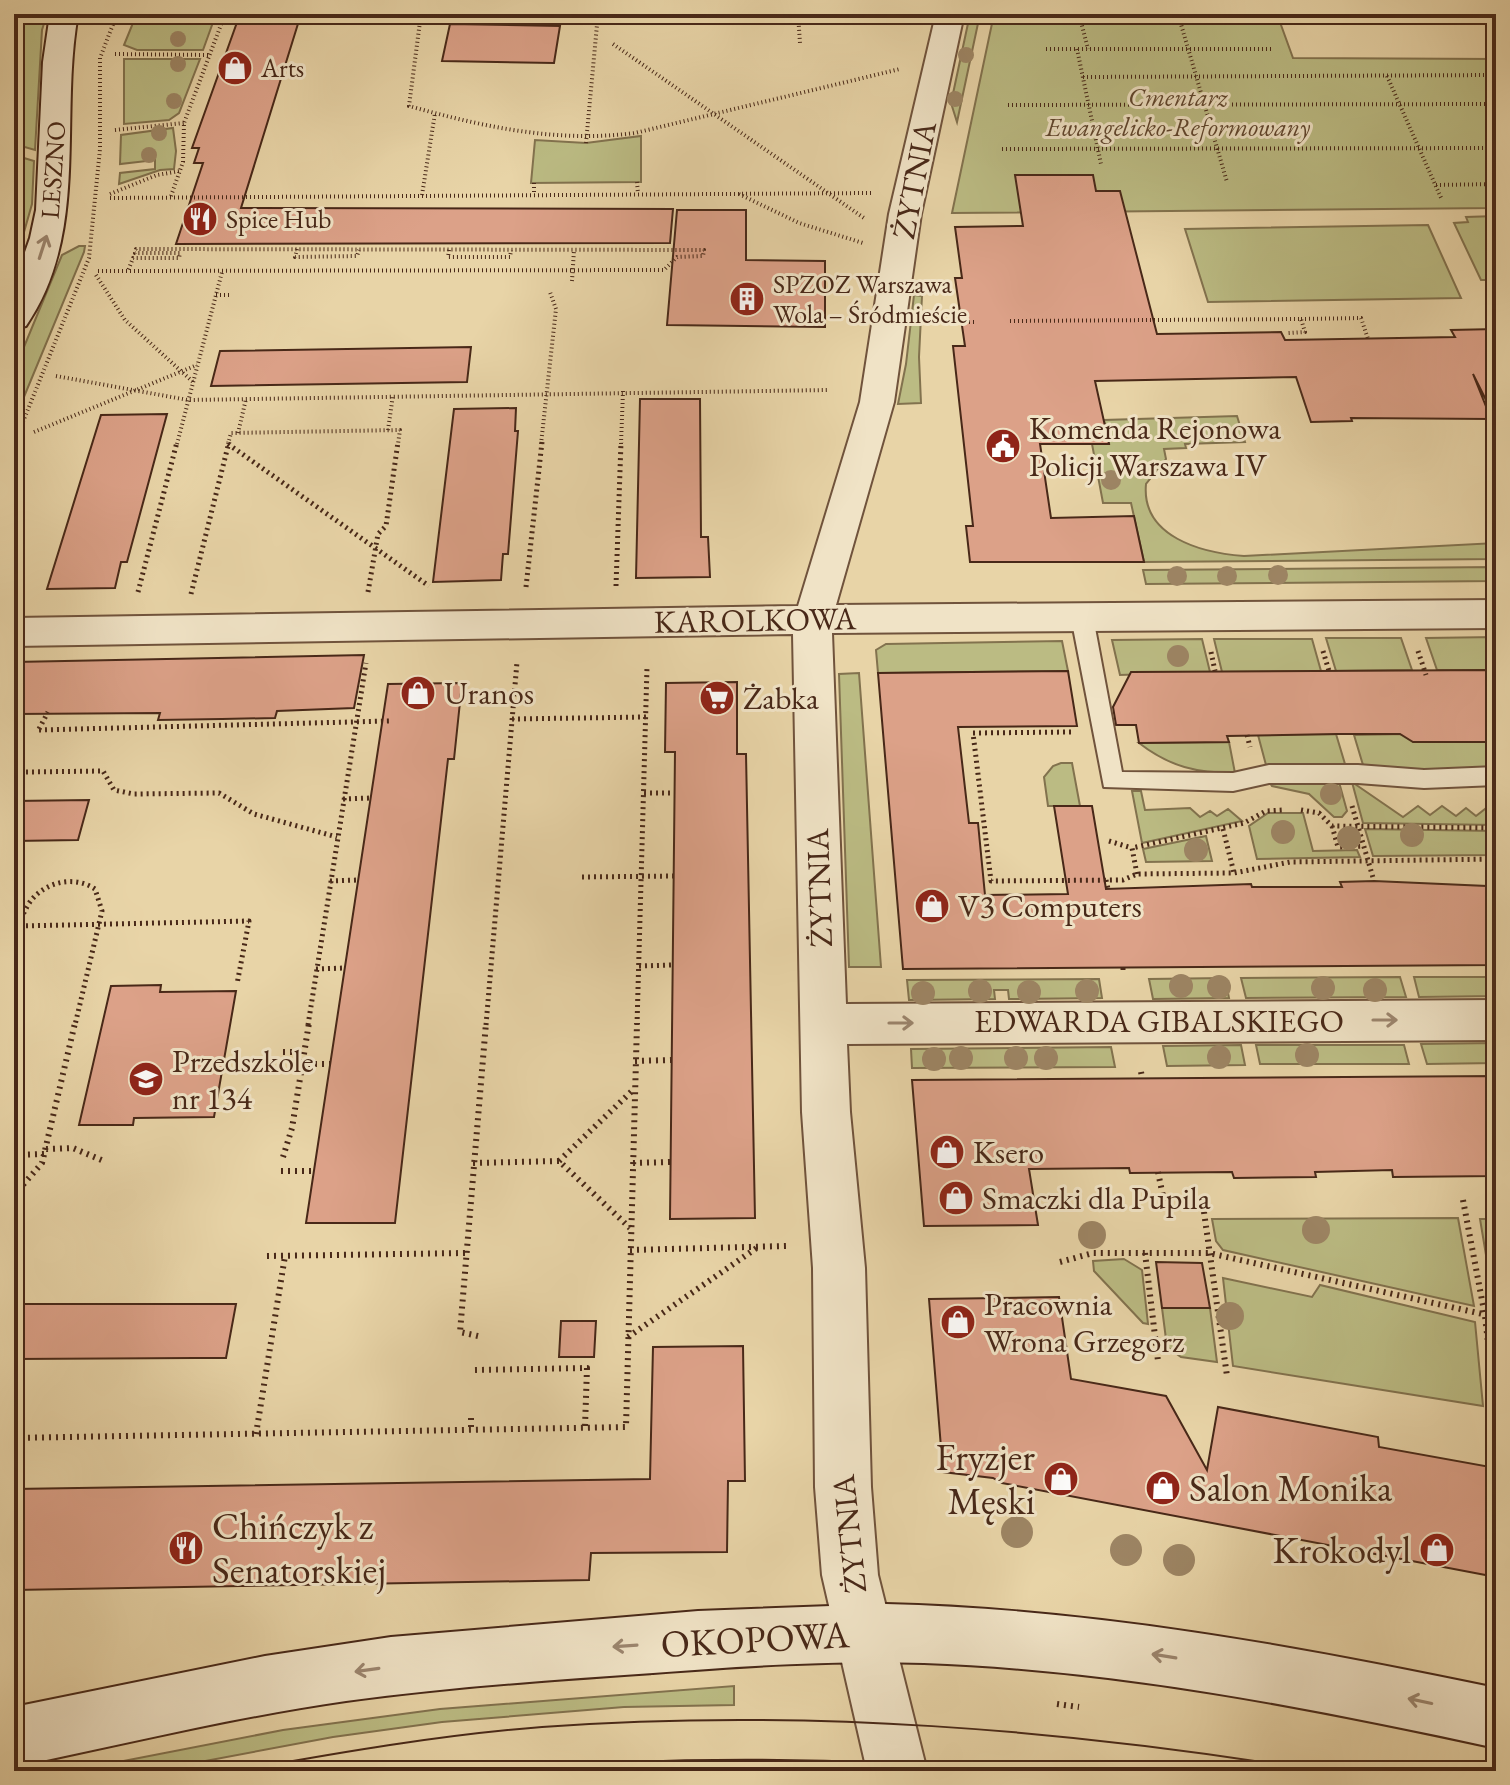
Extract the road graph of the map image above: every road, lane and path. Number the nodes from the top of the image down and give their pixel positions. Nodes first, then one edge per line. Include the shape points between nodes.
1 (64, 14) edge
2 (139, 14) edge
3 (225, 14) edge
4 (444, 14) edge
5 (598, 14) edge
6 (798, 14) edge
7 (950, 14) edge
8 (1079, 14) edge
9 (1178, 14) edge
10 (421, 16) edge
11 (128, 19) dead end
12 (800, 43) dead end
13 (613, 44) dead end
14 (1046, 49) dead end
15 (1077, 49) junction
16 (1088, 49) junction
17 (1188, 49) junction
18 (1274, 49) dead end
19 (115, 54) dead end
20 (210, 55) junction
21 (904, 69) dead end
22 (1496, 75) edge
23 (1196, 76) junction
24 (1387, 76) junction
25 (1083, 77) junction
26 (1204, 104) junction
27 (1399, 104) junction
28 (1496, 104) edge
29 (1008, 105) dead end
30 (1089, 105) junction
31 (435, 113) junction
32 (713, 114) junction
33 (184, 123) junction
34 (115, 130) dead end
35 (586, 141) junction
36 (1419, 148) junction
37 (1496, 148) edge
38 (1002, 149) dead end
39 (1098, 149) junction
40 (1218, 150) junction
41 (1101, 164) dead end
42 (180, 171) junction
43 (637, 182) dead end
44 (1227, 182) dead end
45 (534, 183) dead end
46 (1496, 184) edge
47 (1436, 185) junction
48 (738, 193) junction
49 (826, 193) junction
50 (883, 193) dead end
51 (534, 194) junction
52 (638, 194) junction
53 (422, 195) junction
54 (171, 196) junction
55 (1442, 200) dead end
56 (875, 226) dead end
57 (872, 245) dead end
58 (297, 249) junction
59 (359, 250) junction
60 (449, 250) junction
61 (511, 250) junction
62 (574, 250) junction
63 (326, 256) junction
64 (479, 257) junction
65 (573, 270) junction
66 (128, 271) junction
67 (323, 271) junction
68 (477, 271) junction
69 (222, 272) junction
70 (572, 281) dead end
71 (550, 292) dead end
72 (216, 295) junction
73 (230, 295) dead end
74 (14, 319) edge
75 (1301, 319) junction
76 (1010, 321) dead end
77 (977, 322) dead end
78 (928, 323) dead end
79 (1288, 333) dead end
80 (1368, 339) dead end
81 (198, 365) junction
82 (181, 371) junction
83 (56, 376) dead end
84 (193, 382) junction
85 (135, 390) junction
86 (829, 390) dead end
87 (623, 391) junction
88 (547, 392) junction
89 (393, 395) junction
90 (246, 398) junction
91 (188, 400) junction
92 (388, 430) junction
93 (34, 432) dead end
94 (238, 433) junction
95 (228, 444) junction
96 (376, 548) junction
97 (433, 588) dead end
98 (616, 590) dead end
99 (368, 593) dead end
100 (525, 594) dead end
101 (191, 596) dead end
102 (137, 597) dead end
103 (1496, 614) edge
104 (1082, 617) junction
105 (813, 619) junction
106 (14, 632) edge
107 (368, 650) dead end
108 (517, 655) dead end
109 (647, 667) dead end
110 (48, 712) dead end
111 (646, 717) junction
112 (512, 719) junction
113 (389, 721) dead end
114 (356, 722) junction
115 (1072, 732) dead end
116 (26, 772) dead end
117 (1343, 774) junction
118 (1496, 776) edge
119 (644, 793) junction
120 (675, 793) dead end
121 (371, 798) dead end
122 (343, 799) junction
123 (1332, 826) junction
124 (1358, 826) junction
125 (1496, 828) edge
126 (1223, 829) junction
127 (337, 837) junction
128 (1109, 841) dead end
129 (1364, 846) junction
130 (1132, 848) junction
131 (1496, 859) edge
132 (1368, 861) junction
133 (1234, 873) junction
134 (1137, 874) junction
135 (641, 876) junction
136 (674, 876) dead end
137 (582, 877) dead end
138 (358, 880) dead end
139 (1106, 880) junction
140 (330, 881) junction
141 (1374, 881) dead end
142 (1108, 889) dead end
143 (99, 924) junction
144 (20, 926) junction
145 (14, 942) edge
146 (673, 965) dead end
147 (639, 966) junction
148 (345, 968) dead end
149 (316, 969) junction
150 (237, 984) dead end
151 (1496, 1020) edge
152 (823, 1024) junction
153 (283, 1052) dead end
154 (304, 1052) junction
155 (671, 1060) dead end
156 (635, 1061) junction
157 (301, 1064) junction
158 (330, 1064) dead end
159 (635, 1089) junction
160 (45, 1152) junction
161 (14, 1155) edge
162 (283, 1157) dead end
163 (559, 1161) junction
164 (106, 1162) dead end
165 (670, 1162) dead end
166 (473, 1163) junction
167 (633, 1163) junction
168 (281, 1171) dead end
169 (314, 1171) dead end
170 (1158, 1172) dead end
171 (14, 1195) edge
172 (1463, 1200) dead end
173 (1203, 1205) dead end
174 (1165, 1206) dead end
175 (631, 1229) junction
176 (786, 1246) dead end
177 (758, 1247) junction
178 (630, 1250) junction
179 (466, 1253) junction
180 (1145, 1253) junction
181 (1209, 1253) junction
182 (267, 1256) dead end
183 (285, 1256) junction
184 (1060, 1262) dead end
185 (1485, 1316) junction
186 (1496, 1317) edge
187 (478, 1336) dead end
188 (628, 1337) junction
189 (1158, 1361) dead end
190 (475, 1370) dead end
191 (1227, 1376) dead end
192 (1496, 1414) edge
193 (471, 1418) dead end
194 (585, 1427) junction
195 (471, 1430) junction
196 (256, 1434) junction
197 (14, 1438) edge
198 (862, 1633) junction
199 (1057, 1704) dead end
200 (1079, 1707) dead end
201 (1496, 1718) edge
202 (14, 1737) edge
203 (897, 1771) edge

74 -> 1 street, LESZNO via 42,253 52,211
2 - 11 path
3 - 20 path
4 - 10 path
5 - 35 path
6 - 12 path
7 - 105 street, ŻYTNIA via 905,214 874,414
8 - 16 path
9 - 17 path
10 - 31 path via 409,106
13 - 32 path
14 - 15 path
15 - 16 path
15 - 25 path
16 - 17 path
17 - 18 path
17 - 23 path
19 - 20 path
20 - 33 path
21 - 32 path
22 - 24 path
23 - 24 path
23 - 25 path
23 - 26 path
24 - 27 path
25 - 30 path
26 - 27 path
26 - 30 path
26 - 40 path
27 - 28 path
27 - 36 path
29 - 30 path
30 - 39 path
31 - 35 path
31 - 53 path
32 - 35 path
32 - 49 path
33 - 34 path
33 - 42 path
36 - 37 path
36 - 40 path
36 - 47 path
38 - 39 path
39 - 40 path
39 - 41 path
40 - 44 path
42 - 54 path
42 - 54 path via 110,196
43 - 52 path
45 - 51 path
46 - 47 path
47 - 55 path
48 - 49 path
48 - 52 path
48 - 57 path via 779,215
49 - 50 path
49 - 56 path
51 - 52 path
51 - 53 path
53 - 54 path
58 - 59 path
58 - 63 path via 295,257
58 - 66 path via 136,249 135,253 180,253 179,258 133,258
59 - 60 path
59 - 63 path via 357,256
60 - 61 path
60 - 64 path via 448,257
61 - 62 path
61 - 64 path via 510,257
62 - 65 path
62 - 65 path via 704,250 703,256 677,257 664,270
63 - 67 path
64 - 68 path
65 - 68 path
65 - 70 path
66 - 69 path
66 - 82 path via 97,273 125,320
67 - 68 path
67 - 69 path
69 - 72 path
71 - 88 path via 556,309
72 - 73 path
72 - 81 path
75 - 76 path
75 - 79 path via 1305,332
75 - 80 path via 1361,318
77 - 78 path
81 - 82 path
81 - 84 path
82 - 84 path
82 - 85 path
83 - 85 path
84 - 91 path
85 - 91 path
85 - 93 path
86 - 87 path
87 - 88 path
87 - 98 path
88 - 89 path
88 - 100 path
89 - 90 path
89 - 92 path
90 - 91 path
90 - 94 path
91 - 102 path
92 - 94 path
92 - 96 path via 400,430 386,526
94 - 95 path via 231,433
95 - 96 path
95 - 101 path
96 - 97 path
96 - 99 path
103 - 104 street, KAROLKOWA
104 - 105 street, KAROLKOWA
104 - 117 lane via 1112,781 1233,782 1269,774
105 - 106 street, KAROLKOWA
105 - 152 street, ŻYTNIA
107 - 114 path
108 - 112 path
109 - 111 path
110 - 114 path via 39,730
111 - 112 path
111 - 119 path
112 - 166 path
113 - 114 path
114 - 122 path
115 - 139 path via 973,733 991,881
116 - 127 path via 103,771 114,790 134,794 219,793 254,814
117 - 118 lane
117 - 124 path
119 - 120 path
119 - 135 path
121 - 122 path
122 - 127 path
123 - 124 path
123 - 126 path via 1319,813 1303,809 1266,811
123 - 129 path via 1338,847
124 - 125 path
124 - 129 path
126 - 130 path
126 - 133 path
127 - 140 path
128 - 130 path
129 - 132 path
130 - 134 path
131 - 132 path
132 - 133 path via 1290,862
132 - 141 path
133 - 134 path
134 - 139 path
135 - 136 path
135 - 137 path
135 - 147 path
138 - 140 path
139 - 142 path
140 - 149 path
143 - 144 path
143 - 144 path via 99,892 69,880 33,897
143 - 150 path via 249,921
143 - 160 path
144 - 145 path
146 - 147 path
147 - 156 path
148 - 149 path
149 - 154 path
152 -> 151 street, EDWARDA GIBALSKIEGO
152 - 198 street, ŻYTNIA via 839,1268 843,1487 850,1575
153 - 154 path
154 - 157 path
155 - 156 path
156 - 159 path
157 - 158 path
157 - 162 path
159 - 163 path
159 - 167 path
160 - 161 path
160 - 164 path via 73,1148
160 - 171 path
163 - 166 path
163 - 175 path
165 - 167 path
166 - 179 path
167 - 175 path
168 - 169 path
170 - 174 path
172 - 185 path
173 - 181 path
175 - 178 path
176 - 177 path
177 - 178 path
177 - 188 path
178 - 188 path
179 - 183 path
179 - 187 path via 460,1332
180 - 181 path
180 - 184 path via 1093,1253
180 - 189 path
181 - 185 path
181 - 191 path
182 - 183 path
183 - 196 path
185 - 186 path
185 - 192 path
188 - 194 path via 626,1427
190 - 194 path via 587,1368
193 - 195 path
194 - 195 path
195 - 196 path
196 - 197 path
201 -> 198 street, OKOPOWA via 1357,1688 1117,1649
198 -> 202 street, OKOPOWA via 420,1662 301,1679
198 - 203 street, ŻYTNIA
199 - 200 path

